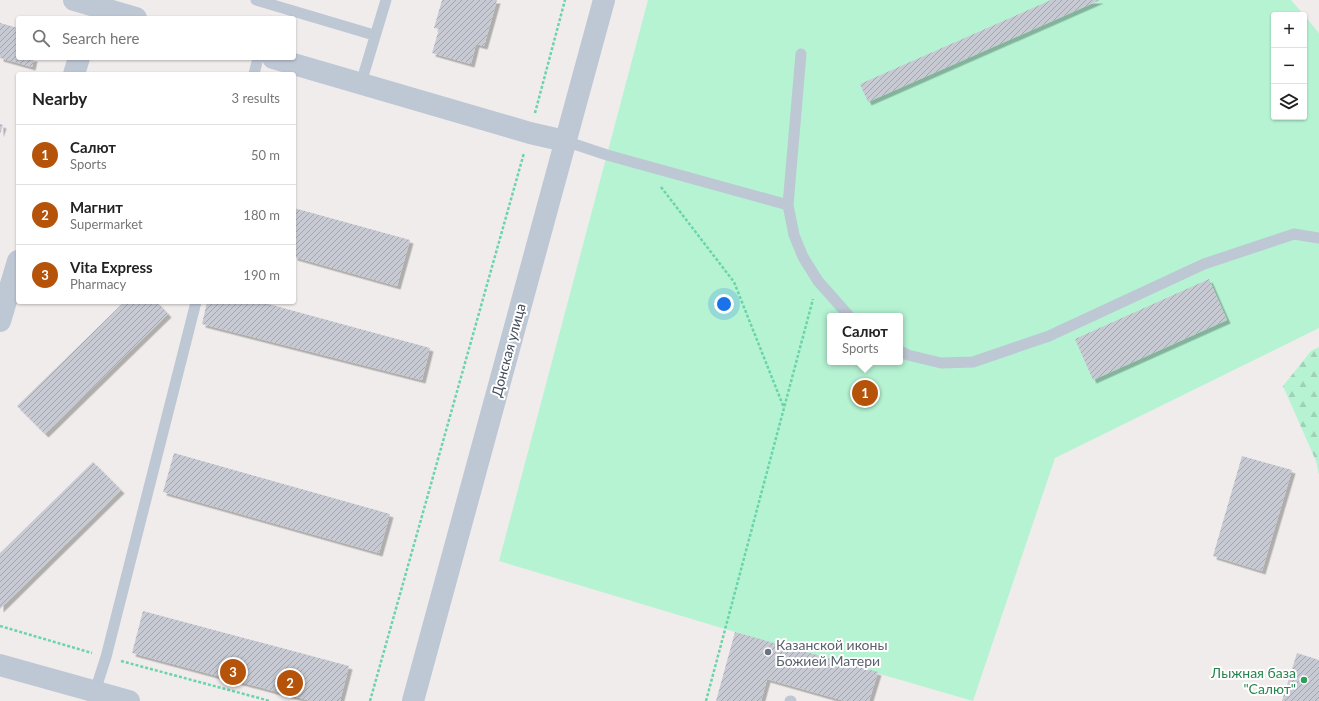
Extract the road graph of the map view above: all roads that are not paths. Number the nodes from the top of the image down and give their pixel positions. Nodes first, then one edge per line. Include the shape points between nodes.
1 (256, 0) edge
2 (386, 0) edge
3 (604, 0) edge
4 (89, 6) edge
5 (128, 16) edge
6 (374, 35) junction
7 (801, 54) dead end
8 (78, 60) edge
9 (258, 60) edge
10 (280, 60) edge
11 (75, 72) edge
12 (254, 72) edge
13 (361, 83) junction
14 (565, 141) junction
15 (788, 205) junction
16 (1319, 238) edge
17 (16, 268) edge
18 (195, 304) edge
19 (846, 313) edge
20 (0, 321) edge
21 (903, 352) edge
22 (0, 664) edge
23 (95, 692) junction
24 (129, 701) edge
25 (413, 701) edge

1 - 6 lane
2 - 6 lane
3 - 14 street, Донская улица
4 - 5 street
6 - 13 lane
7 - 15 lane
8 - 11 street
9 - 12 lane
10 - 13 street
13 - 14 street
14 - 15 lane
14 - 25 street, Донская улица
15 - 19 lane via 794,235 802,257 818,281
16 - 21 lane via 1294,234 1204,264 1049,336 973,362 941,363
17 - 20 street
18 - 23 lane
22 - 23 street
23 - 24 street

